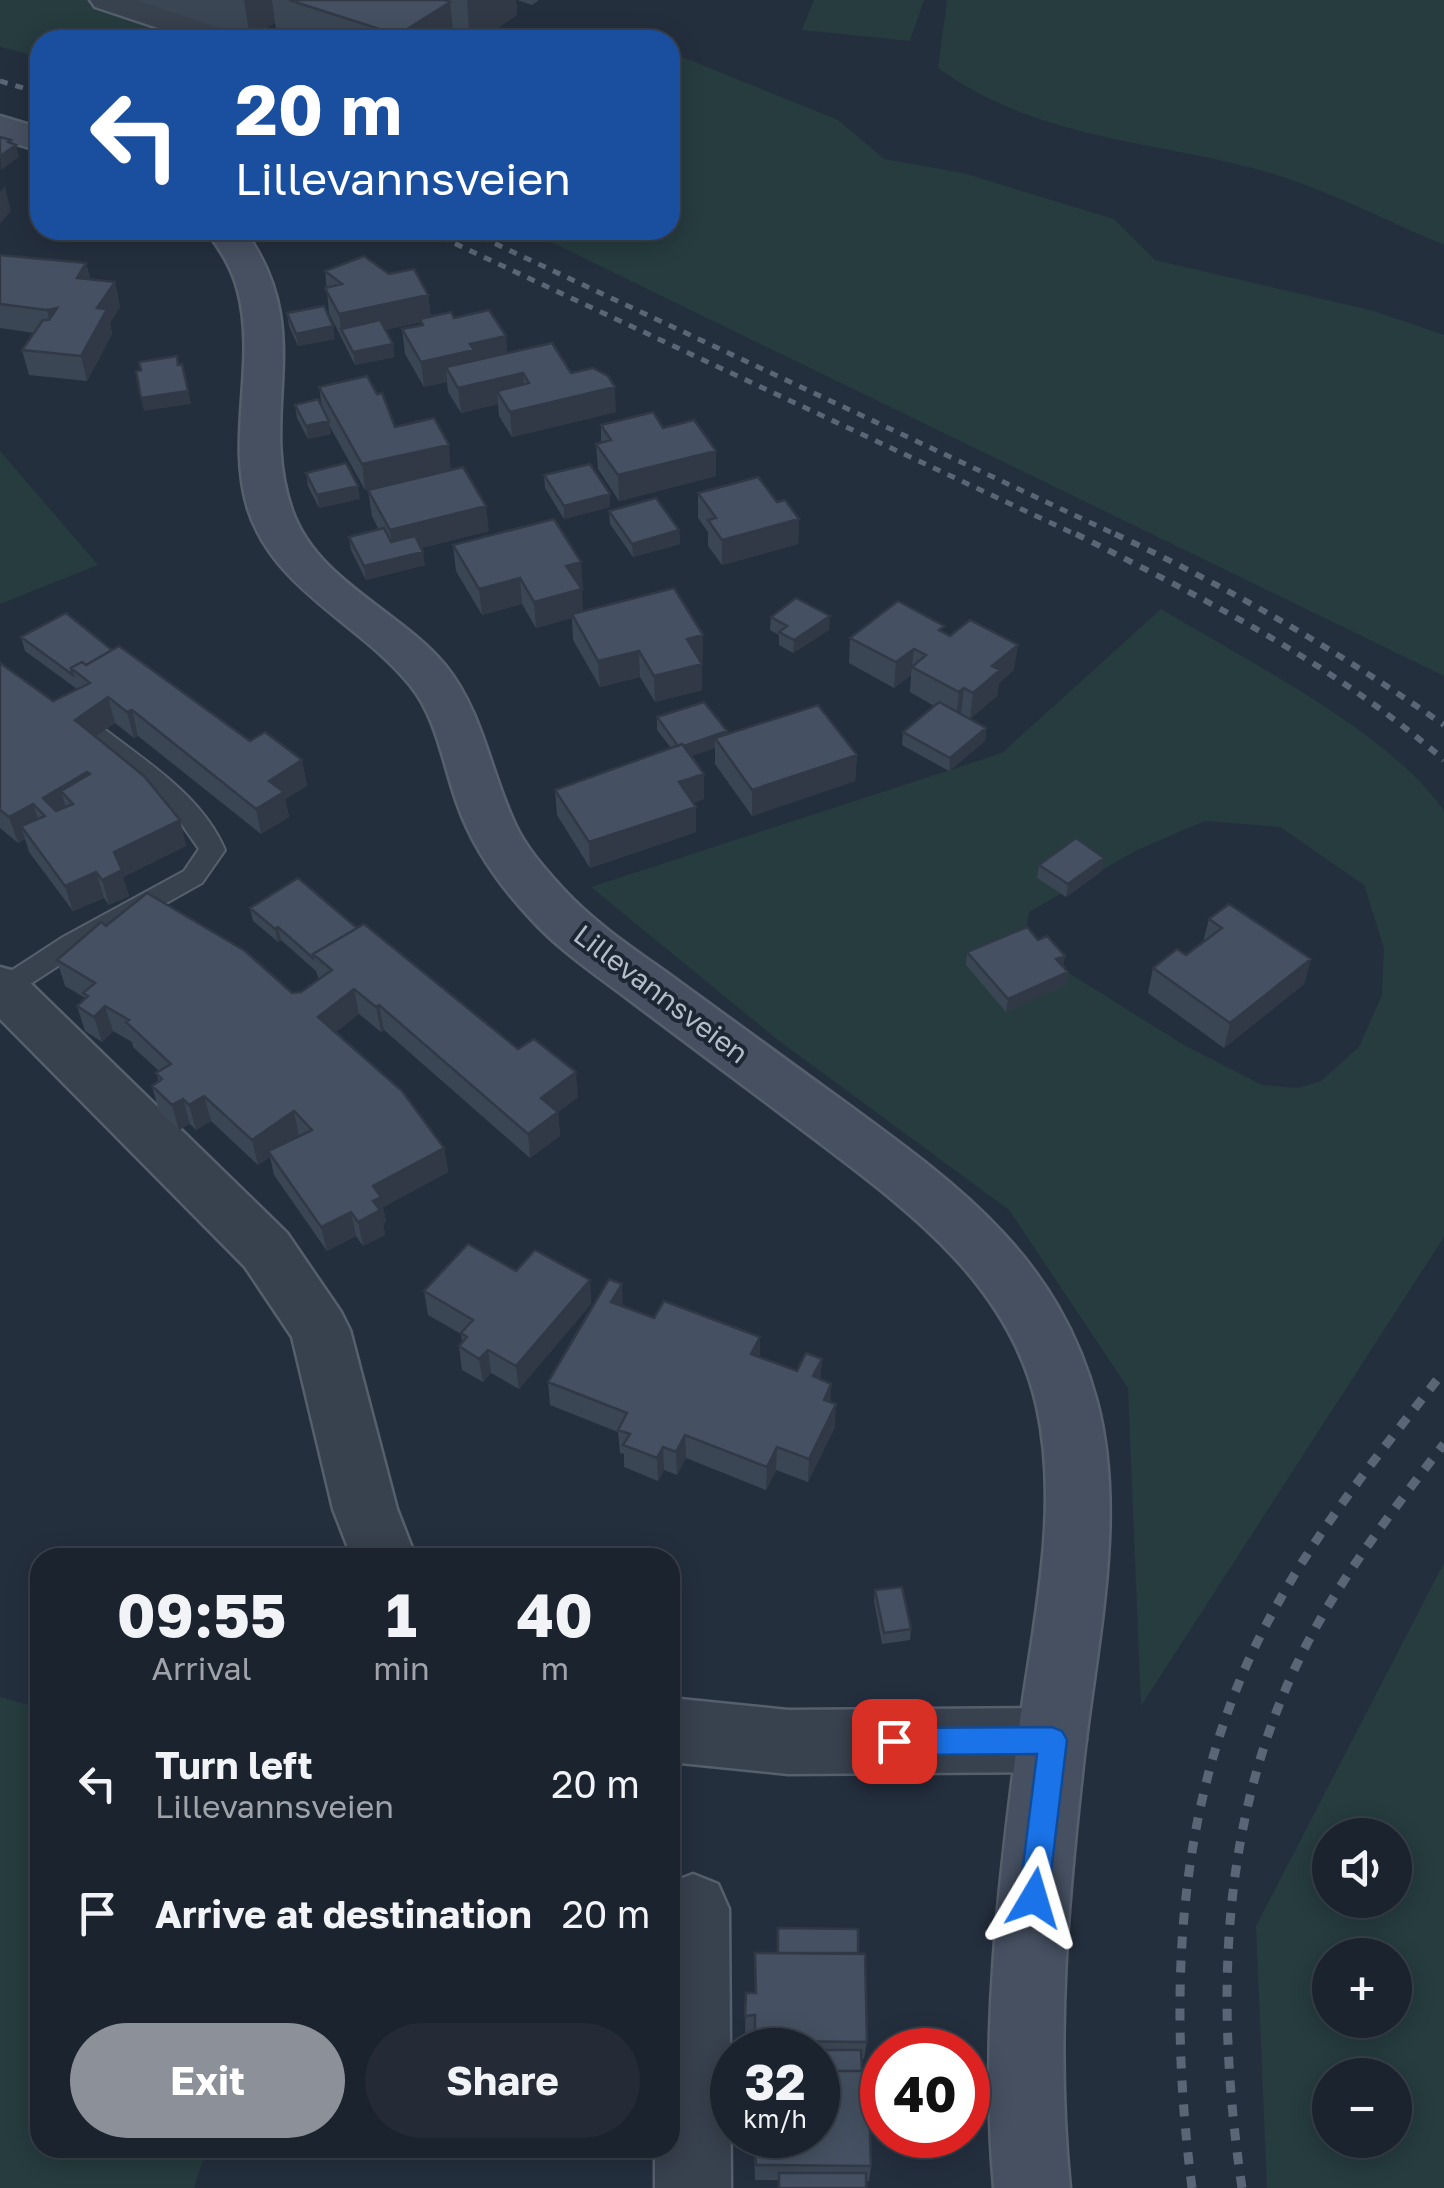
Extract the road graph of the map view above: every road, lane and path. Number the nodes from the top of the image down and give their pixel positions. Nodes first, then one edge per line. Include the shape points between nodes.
1 (107, 0) edge
2 (198, 30) edge
3 (0, 127) edge
4 (30, 137) edge
5 (234, 240) edge
6 (96, 734) edge
7 (2, 988) edge
8 (380, 1548) edge
9 (680, 1731) edge
10 (1052, 1740) junction
11 (692, 1909) dead end
12 (681, 2066) edge
13 (693, 2188) edge
14 (1032, 2188) edge

1 - 2 street
3 - 4 street
5 - 10 street, Lillevannsveien via 244,250 261,305 263,470 280,533 320,581 399,644 430,679 450,712 490,824 537,894 572,930 930,1195 988,1254 1024,1307 1054,1364 1068,1410 1074,1474 1074,1558
6 - 7 lane via 193,817 212,850 193,877
7 - 8 street via 266,1250 320,1330
9 - 10 street via 788,1742
10 - 14 street, Lillevannsveien via 1024,1976 1022,2056
11 - 12 street
12 - 13 street

